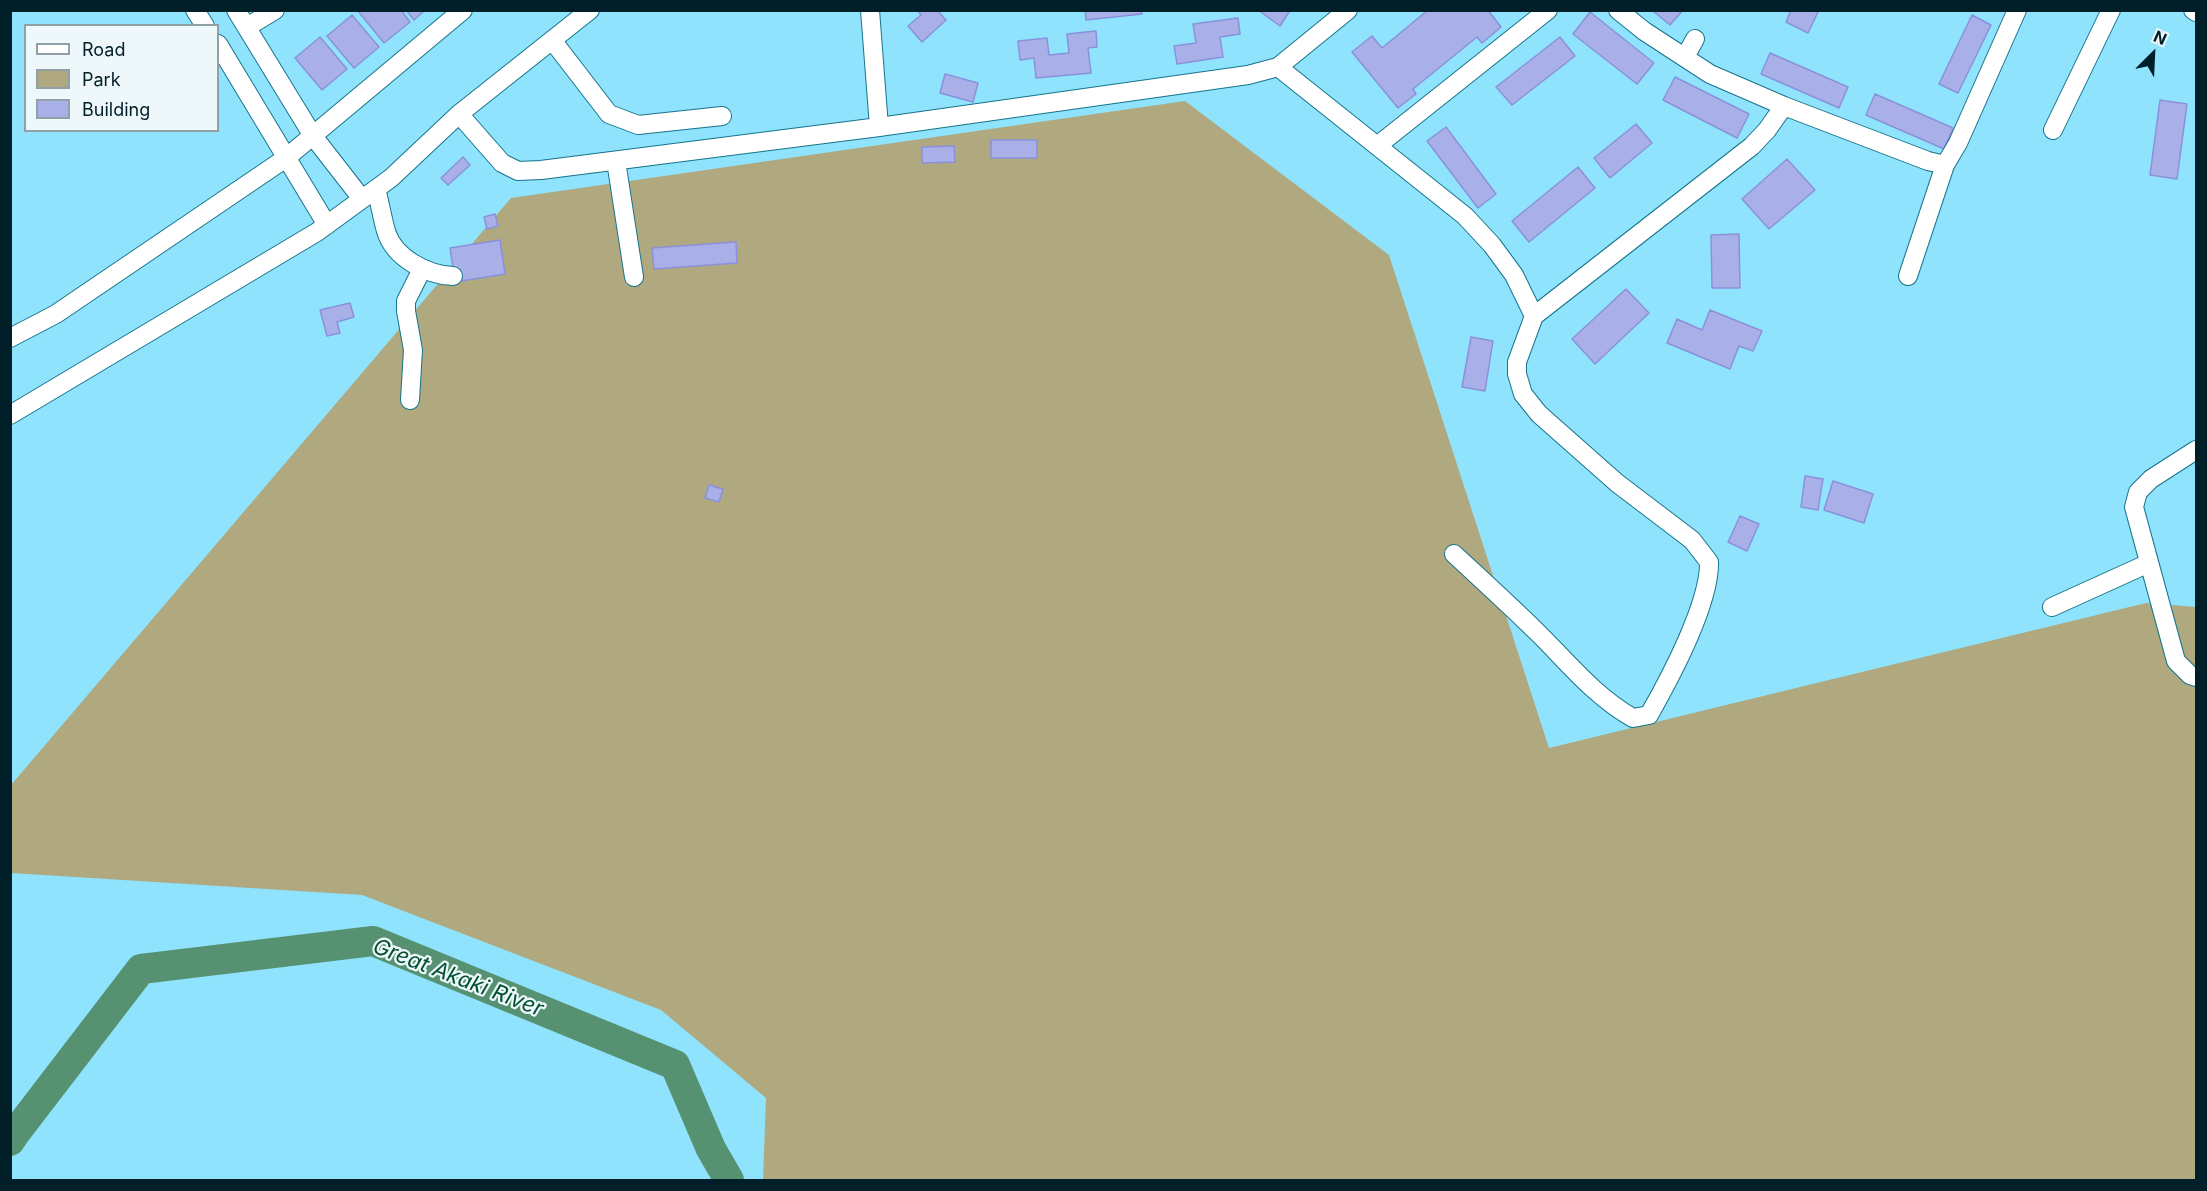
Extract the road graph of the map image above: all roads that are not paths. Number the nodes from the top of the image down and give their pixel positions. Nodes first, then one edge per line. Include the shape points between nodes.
1 (195, 10) edge
2 (236, 10) edge
3 (275, 10) edge
4 (463, 10) edge
5 (590, 10) edge
6 (870, 10) edge
7 (1548, 10) edge
8 (1618, 10) edge
9 (2017, 10) edge
10 (2111, 10) edge
11 (1341, 12) edge
12 (204, 24) edge
13 (247, 27) junction
14 (1695, 39) dead end
15 (552, 40) junction
16 (219, 46) edge
17 (1684, 57) junction
18 (1278, 67) junction
19 (1784, 106) junction
20 (459, 114) junction
21 (722, 116) dead end
22 (879, 127) junction
23 (2053, 130) dead end
24 (313, 136) junction
25 (1377, 146) junction
26 (286, 158) junction
27 (616, 161) junction
28 (1945, 165) junction
29 (369, 194) junction
30 (327, 225) junction
31 (422, 269) junction
32 (453, 276) dead end
33 (1908, 276) dead end
34 (634, 277) dead end
35 (1534, 316) junction
36 (10, 338) edge
37 (410, 400) dead end
38 (10, 416) edge
39 (2196, 450) edge
40 (1454, 554) dead end
41 (2149, 563) junction
42 (2052, 607) dead end
43 (2196, 677) edge

1 - 12 street
2 - 13 street
3 - 13 street
4 - 24 street
5 - 15 street
6 - 22 street
7 - 25 street
8 - 17 street
9 - 28 street
10 - 23 street
11 - 18 street
13 - 24 street
14 - 17 street
15 - 20 street
15 - 21 street via 609,114 638,125
16 - 26 street
17 - 19 street via 1710,74
18 - 22 street via 1248,75
18 - 25 street
19 - 28 street
19 - 35 street via 1752,146 1636,228
20 - 27 street via 501,163 518,171
20 - 29 street
22 - 27 street
24 - 26 street
24 - 29 street
25 - 35 street via 1465,216 1492,245 1514,275
26 - 30 street
26 - 36 street via 56,314
27 - 34 street
28 - 33 street
29 - 30 street
29 - 31 street via 397,249
30 - 38 street
31 - 32 street via 439,276
31 - 37 street via 406,301 413,350
35 - 40 street via 1517,362 1523,394 1539,414 1617,483 1692,540 1709,562 1695,622 1649,715 1633,718 1596,692
39 - 41 street via 2138,492 2134,507
41 - 42 street
41 - 43 street via 2176,661

